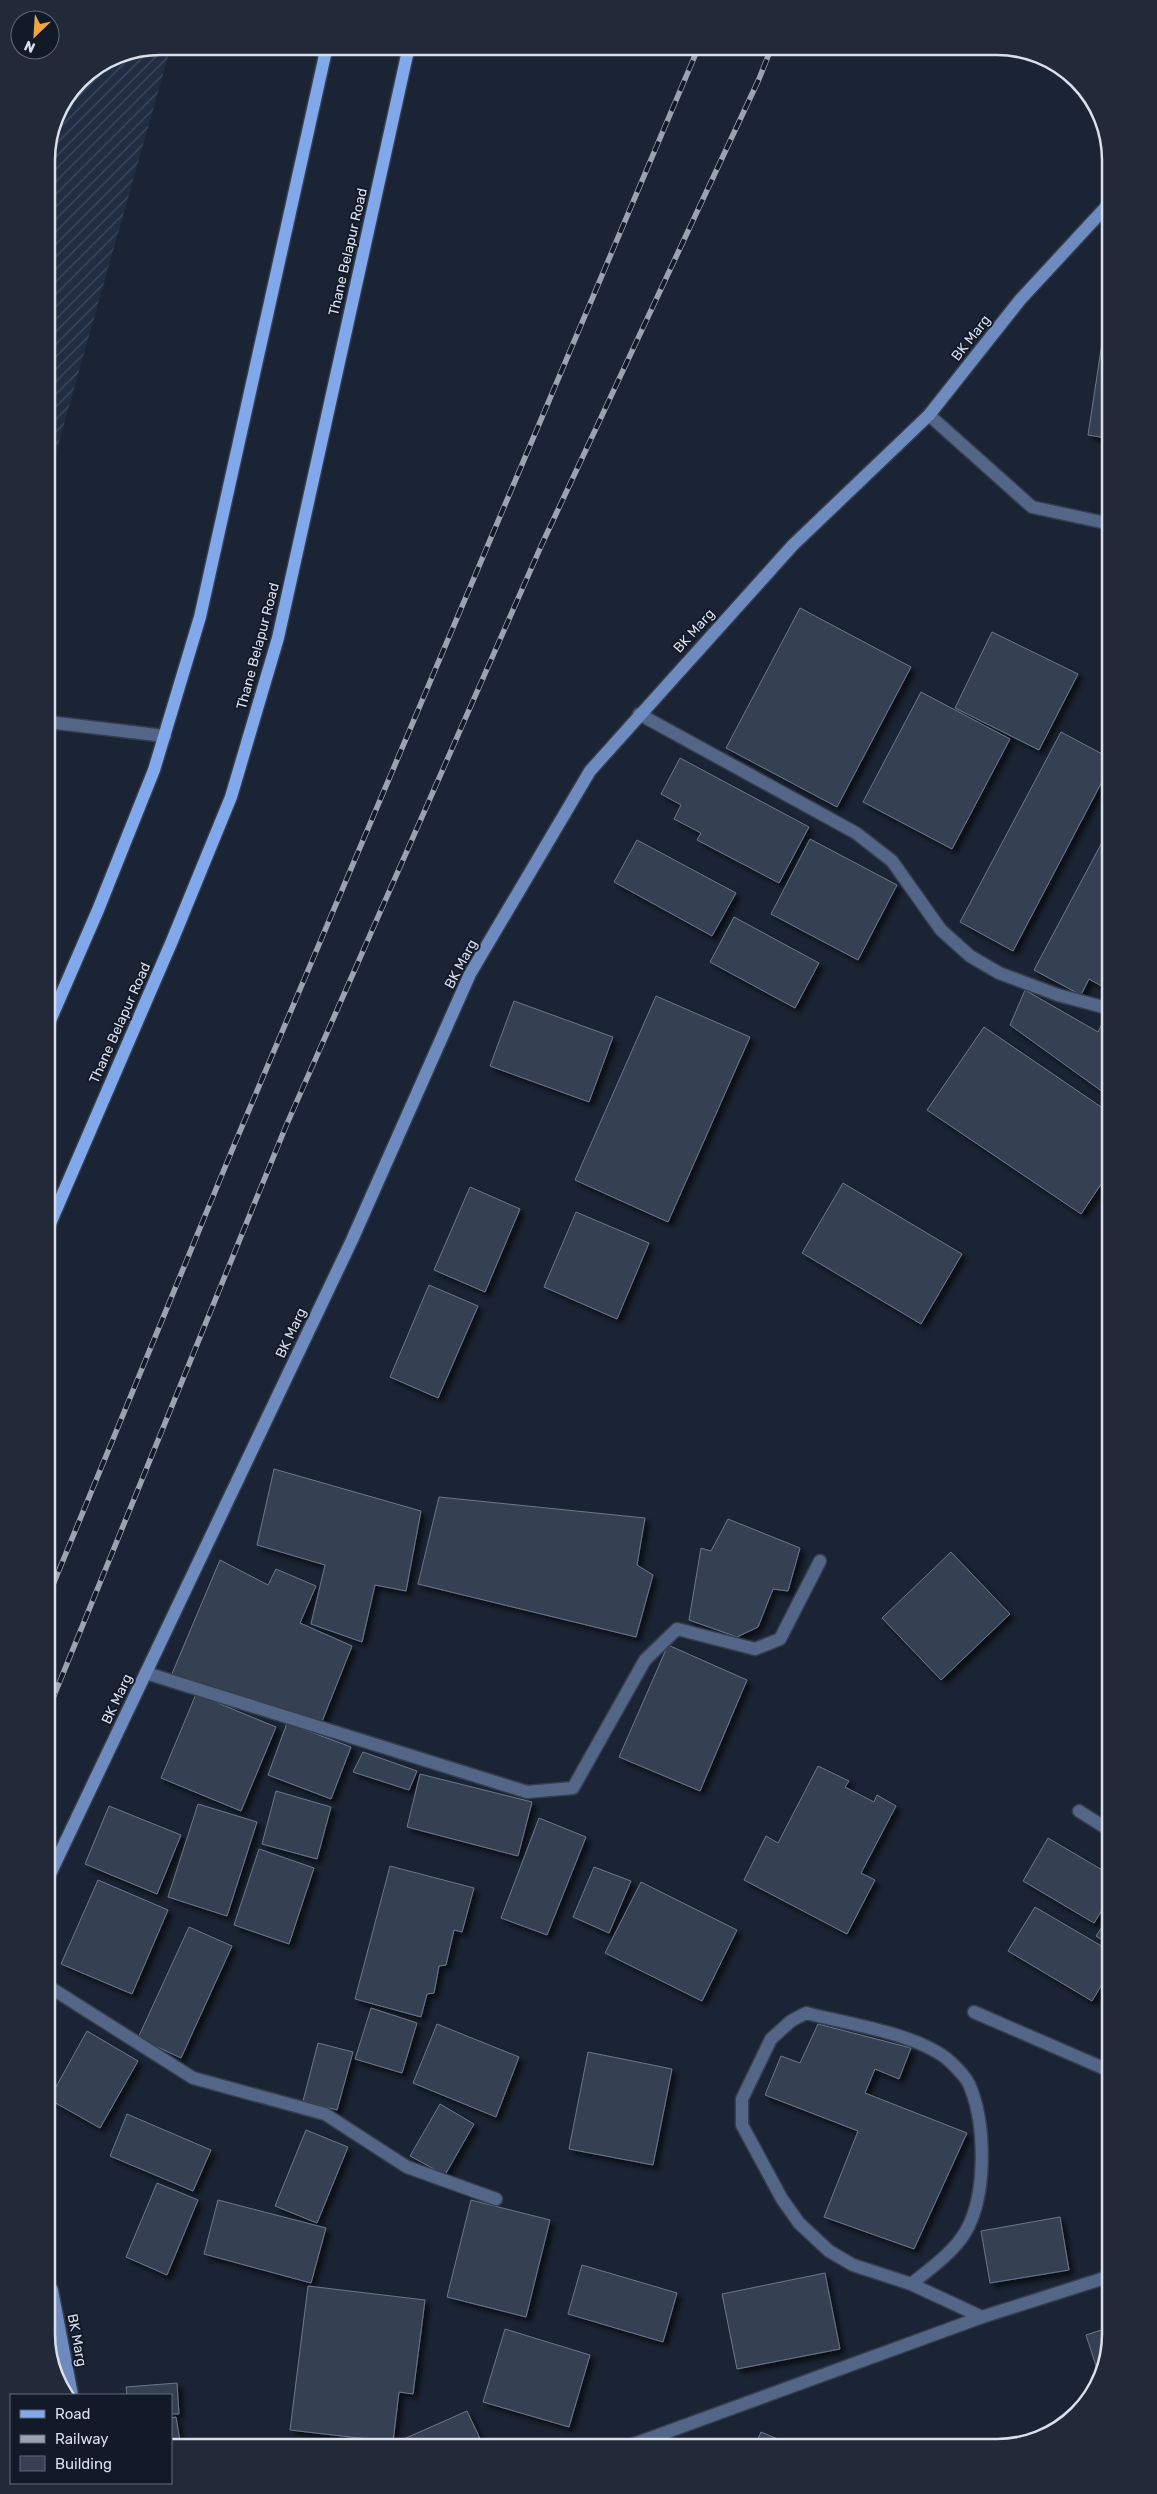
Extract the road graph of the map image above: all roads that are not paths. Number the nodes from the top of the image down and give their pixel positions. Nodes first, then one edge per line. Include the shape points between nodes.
1 (325, 55) edge
2 (407, 55) edge
3 (1102, 211) edge
4 (930, 415) junction
5 (1102, 521) edge
6 (638, 714) junction
7 (55, 723) edge
8 (165, 736) junction
9 (1102, 1007) edge
10 (55, 1009) edge
11 (55, 1212) edge
12 (820, 1561) dead end
13 (146, 1673) junction
14 (1079, 1811) dead end
15 (1102, 1826) edge
16 (55, 1864) edge
17 (55, 1991) edge
18 (974, 2012) dead end
19 (1102, 2068) edge
20 (496, 2198) dead end
21 (1102, 2279) edge
22 (911, 2284) junction
23 (55, 2306) edge
24 (982, 2317) junction
25 (71, 2388) edge
26 (648, 2439) edge

1 - 8 main road via 200,617
2 - 11 main road, Thane Belapur Road via 278,638 234,788
3 - 4 street, BK Marg via 1020,300
4 - 5 street via 1032,506
4 - 6 street, BK Marg via 793,545
6 - 9 street via 856,833 892,861 942,930 970,956 1007,976
6 - 13 street, BK Marg via 590,771 470,974 352,1240
7 - 8 street
8 - 10 main road via 98,910
12 - 13 street via 780,1639 755,1649 677,1629 645,1660 573,1788 527,1792
13 - 16 street, BK Marg
14 - 15 street
17 - 20 street via 193,2078 325,2114 407,2166
18 - 19 street
21 - 24 street
22 - 22 street via 937,2263 965,2233 977,2205 980,2118 968,2082 947,2059 920,2042 806,2013 771,2039 742,2099 742,2125 782,2199 799,2223 829,2251 853,2265
22 - 24 street
23 - 25 street, BK Marg
24 - 26 street

